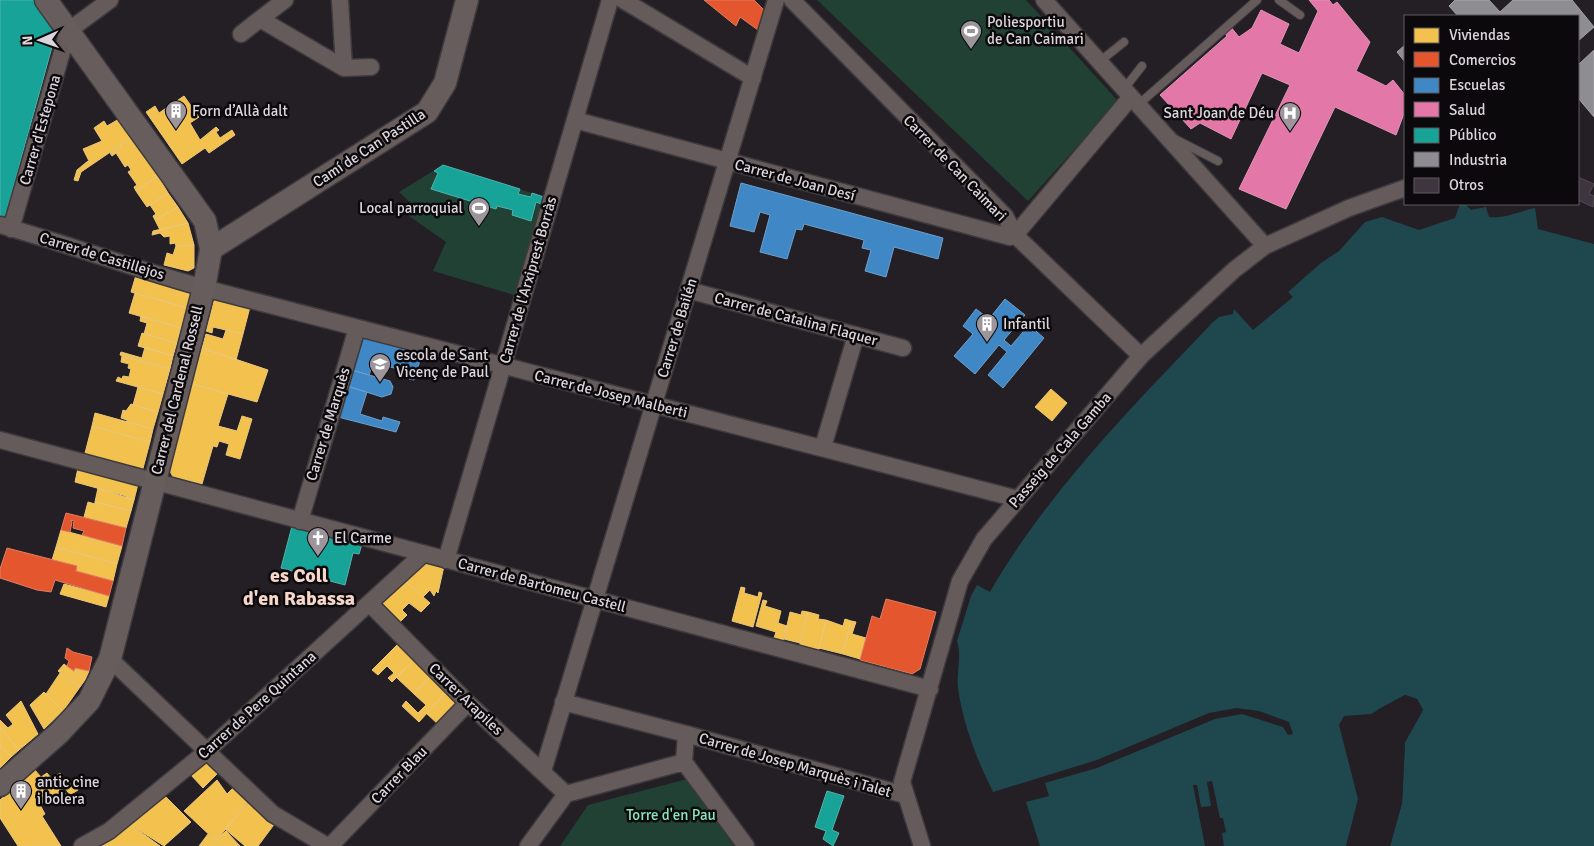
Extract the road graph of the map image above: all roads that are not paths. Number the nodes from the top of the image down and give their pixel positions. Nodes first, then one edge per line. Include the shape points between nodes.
1 (46, 0) edge
2 (110, 0) edge
3 (285, 0) edge
4 (340, 0) edge
5 (467, 0) edge
6 (610, 0) edge
7 (623, 0) edge
8 (776, 0) edge
9 (792, 0) edge
10 (1044, 0) edge
11 (1257, 0) edge
12 (1279, 0) edge
13 (1300, 15) dead end
14 (260, 19) junction
15 (68, 31) junction
16 (240, 34) dead end
17 (1124, 42) dead end
18 (1099, 62) junction
19 (1142, 66) dead end
20 (371, 67) dead end
21 (344, 68) junction
22 (753, 78) junction
23 (1131, 97) junction
24 (575, 120) junction
25 (1163, 132) junction
26 (1218, 161) dead end
27 (727, 162) junction
28 (1404, 188) edge
29 (6, 227) edge
30 (1015, 235) junction
31 (1265, 246) junction
32 (211, 249) junction
33 (204, 288) junction
34 (688, 290) junction
35 (357, 328) junction
36 (856, 335) junction
37 (903, 348) dead end
38 (1140, 356) junction
39 (502, 367) junction
40 (653, 405) junction
41 (0, 440) edge
42 (823, 447) junction
43 (154, 482) junction
44 (1018, 499) junction
45 (300, 521) junction
46 (423, 554) junction
47 (446, 560) junction
48 (595, 600) junction
49 (369, 602) junction
50 (110, 659) junction
51 (930, 689) junction
52 (564, 702) junction
53 (468, 703) junction
54 (686, 734) junction
55 (208, 751) junction
56 (684, 762) junction
57 (543, 770) junction
58 (0, 785) edge
59 (566, 794) junction
60 (905, 796) junction
61 (82, 846) edge
62 (328, 846) edge
63 (528, 846) edge
64 (746, 846) edge
65 (922, 846) edge

1 - 15 street, Carrer del Cardenal Rossell
2 - 15 street
3 - 14 street
4 - 21 street
5 - 32 street, Camí de Can Pastilla via 445,82 427,112
6 - 24 street, Carrer de l'Arxiprest Borràs
7 - 22 street
8 - 22 street, Carrer de Bailén
9 - 30 street, Carrer de Can Caimari via 1005,216
10 - 18 street
11 - 23 lane
12 - 13 lane
14 - 16 street
14 - 21 street
15 - 29 street, Carrer d'Estepona
15 - 32 street, Carrer del Cardenal Rossell via 205,221
17 - 18 lane
18 - 23 street
19 - 23 lane
20 - 21 street
22 - 27 street, Carrer de Bailén
23 - 25 street
23 - 30 street
24 - 27 street, Carrer de Joan Desí
24 - 39 street, Carrer de l'Arxiprest Borràs
25 - 26 lane
25 - 31 street
27 - 30 street, Carrer de Joan Desí via 1010,237
27 - 34 street, Carrer de Bailén
28 - 31 street, Passeig de Cala Gamba via 1349,208
29 - 33 street, Carrer de Castillejos
30 - 38 street, Carrer de Can Caimari
31 - 38 street, Passeig de Cala Gamba
32 - 33 street, Carrer del Cardenal Rossell
33 - 35 street, Carrer de Josep Malberti
33 - 43 street, Carrer del Cardenal Rossell
34 - 36 street, Carrer de Catalina Flaquer
34 - 40 street, Carrer de Bailén
35 - 39 street, Carrer de Josep Malberti
35 - 45 street, Carrer de Marquès
36 - 37 street, Carrer de Catalina Flaquer
36 - 42 street
38 - 44 street, Passeig de Cala Gamba
39 - 40 street, Carrer de Josep Malberti
39 - 47 street, Carrer de l'Arxiprest Borràs
40 - 42 street, Carrer de Josep Malberti
40 - 48 street, Carrer de Bailén
41 - 43 street, Carrer de Bartomeu Castell
42 - 44 street, Carrer de Josep Malberti
43 - 45 street, Carrer de Bartomeu Castell
43 - 50 street, Carrer del Cardenal Rossell
44 - 51 street, Passeig de Cala Gamba via 984,538 960,581
45 - 46 street, Carrer de Bartomeu Castell
46 - 47 street, Carrer de Bartomeu Castell
46 - 49 street, Carrer de Pere Quintana
47 - 48 street, Carrer de Bartomeu Castell
48 - 51 street, Carrer de Bartomeu Castell
48 - 52 street, Carrer de Bailén
49 - 53 street, Carrer Arapiles
49 - 55 street, Carrer de Pere Quintana
50 - 55 street
50 - 58 street, Carrer del Cardenal Rossell via 89,701
51 - 60 street, Passeig de Cala Gamba via 902,782
52 - 54 street, Carrer de Josep Marquès i Talet
52 - 57 street, Carrer de Bailén
53 - 57 street, Carrer Arapiles
53 - 62 street, Carrer Blau
54 - 56 street
54 - 60 street, Carrer de Josep Marquès i Talet
55 - 61 street, Carrer de Pere Quintana via 109,831
55 - 62 street via 274,814
56 - 59 street
56 - 64 street
57 - 59 street, Carrer Arapiles
59 - 63 street
60 - 65 street, Passeig de Cala Gamba

